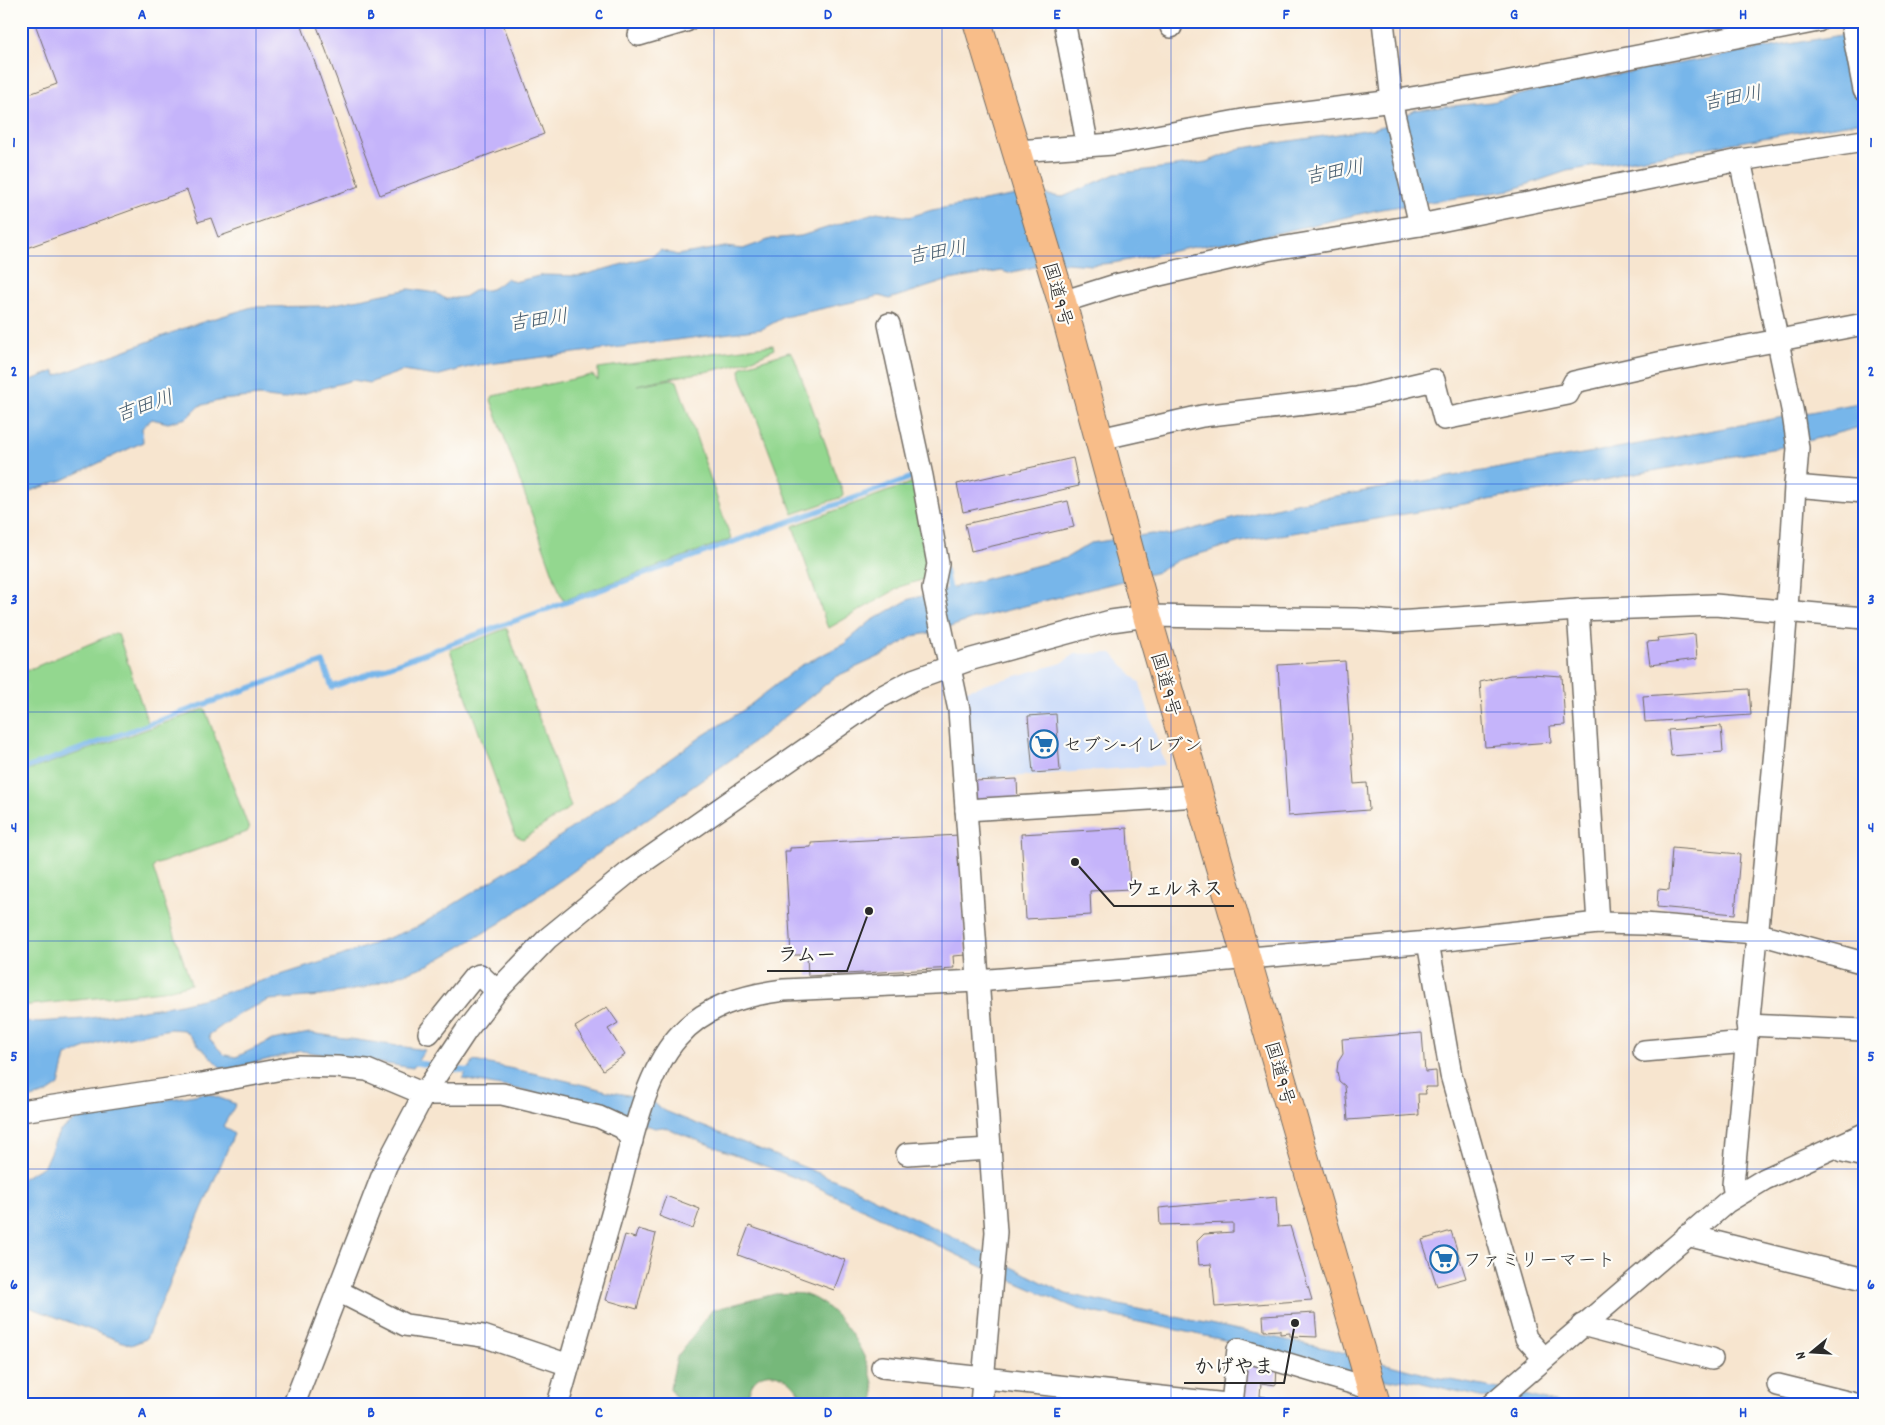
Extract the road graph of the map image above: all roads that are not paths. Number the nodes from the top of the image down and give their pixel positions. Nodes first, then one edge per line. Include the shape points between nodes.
1 (686, 21) edge
2 (977, 21) edge
3 (1064, 21) edge
4 (1383, 21) edge
5 (1818, 21) edge
6 (1852, 25) edge
7 (639, 34) dead end
8 (1864, 90) edge
9 (1393, 106) junction
10 (1086, 137) junction
11 (1049, 138) dead end
12 (1145, 138) junction
13 (1864, 141) edge
14 (1018, 155) junction
15 (1740, 160) junction
16 (1420, 225) junction
17 (1060, 296) junction
18 (889, 324) dead end
19 (1864, 324) edge
20 (1779, 341) junction
21 (1100, 439) junction
22 (1795, 486) junction
23 (1864, 492) edge
24 (1578, 610) junction
25 (1788, 612) junction
26 (1147, 616) junction
27 (1864, 618) edge
28 (950, 666) junction
29 (1200, 796) junction
30 (966, 810) junction
31 (1598, 923) junction
32 (1756, 933) junction
33 (1428, 942) junction
34 (1247, 958) junction
35 (1864, 963) edge
36 (977, 981) junction
37 (497, 991) junction
38 (1864, 1030) edge
39 (429, 1033) dead end
40 (1747, 1034) junction
41 (1644, 1051) dead end
42 (428, 1087) junction
43 (21, 1111) edge
44 (635, 1132) junction
45 (1864, 1134) edge
46 (1838, 1146) junction
47 (990, 1149) junction
48 (906, 1154) dead end
49 (1864, 1156) edge
50 (1735, 1196) junction
51 (1687, 1235) junction
52 (1864, 1279) edge
53 (338, 1290) junction
54 (1582, 1325) junction
55 (1544, 1358) junction
56 (1712, 1359) dead end
57 (569, 1365) junction
58 (882, 1367) dead end
59 (984, 1377) junction
60 (1778, 1385) dead end
61 (1372, 1390) edge
62 (1499, 1398) edge
63 (294, 1404) edge
64 (558, 1404) edge
65 (981, 1404) edge
66 (1227, 1404) edge
67 (1232, 1404) edge
68 (1855, 1404) edge

1 - 7 street
2 - 14 highway, 国道9号
3 - 10 street
4 - 9 street
5 - 9 street
6 - 8 street
9 - 12 street via 1248,119
9 - 16 street
10 - 11 street
10 - 12 street via 1138,133
12 - 14 street
13 - 15 street
14 - 17 highway, 国道9号
15 - 16 street
15 - 20 street
16 - 17 street via 1267,250
17 - 21 highway, 国道9号
18 - 28 street via 938,564 934,592
19 - 20 street
20 - 21 street via 1574,382 1568,394 1444,419 1434,380 1357,398 1202,416
20 - 22 street via 1798,448
21 - 26 highway, 国道9号
22 - 23 street
22 - 25 street
24 - 25 street via 1715,605
24 - 26 street via 1396,622
24 - 31 street
25 - 27 street
25 - 32 street
26 - 28 street via 1111,621
26 - 29 highway, 国道9号
28 - 30 street via 959,710
28 - 37 street via 879,698 658,851 548,938
29 - 30 street
29 - 34 highway, 国道9号
30 - 36 street
31 - 32 street
31 - 33 street
32 - 35 street
32 - 40 street
33 - 34 street
33 - 55 street via 1452,1075 1526,1338
34 - 36 street
34 - 61 highway, 国道9号
36 - 44 street via 784,990 718,1005 677,1037 656,1069
36 - 47 street
37 - 39 street via 480,975 474,977
37 - 42 street
38 - 40 street
40 - 41 street
40 - 50 street via 1733,1185
42 - 43 street via 367,1070 298,1066
42 - 44 street via 510,1096 610,1121
42 - 53 street via 386,1166
44 - 57 street
45 - 46 street
46 - 49 street via 1843,1151
46 - 50 street
47 - 48 street
47 - 59 street via 996,1232
50 - 51 street
51 - 52 street
51 - 54 street
53 - 57 street via 405,1325 483,1336
53 - 63 street
54 - 55 street
54 - 56 street
55 - 62 street
57 - 64 street
58 - 59 street
59 - 65 street
59 - 66 street
60 - 68 street
61 - 67 street via 1238,1349

